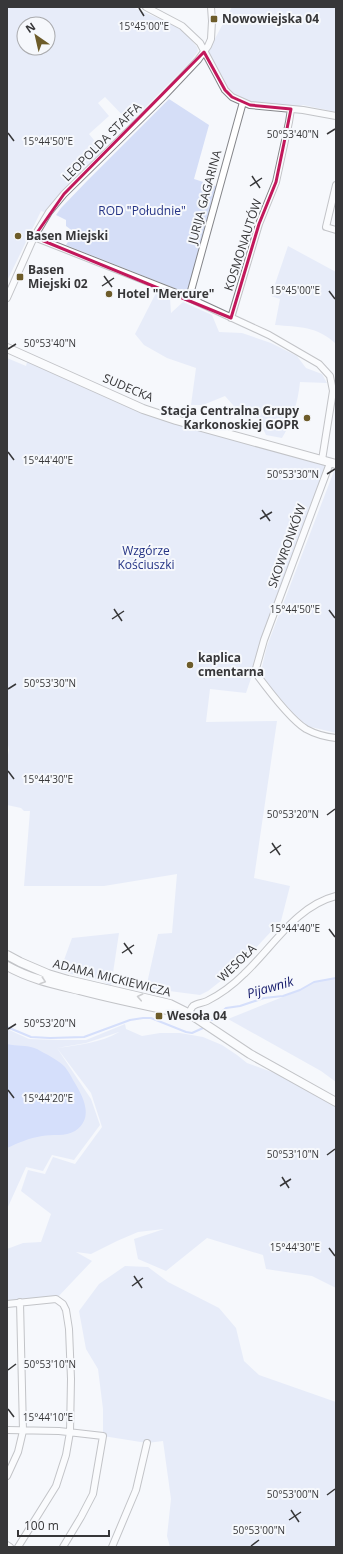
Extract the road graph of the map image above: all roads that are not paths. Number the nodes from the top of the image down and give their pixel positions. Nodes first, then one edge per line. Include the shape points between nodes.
1 (146, 7) edge
2 (211, 7) edge
3 (204, 52) junction
4 (243, 102) junction
5 (291, 109) junction
6 (336, 116) edge
7 (336, 189) edge
8 (336, 230) edge
9 (34, 237) junction
10 (7, 298) edge
11 (189, 298) junction
12 (231, 318) junction
13 (7, 348) edge
14 (322, 460) junction
15 (333, 463) edge
16 (336, 738) edge
17 (336, 896) edge
18 (7, 955) edge
19 (7, 966) edge
20 (190, 1014) junction
21 (336, 1102) edge
22 (20, 1302) junction
23 (7, 1304) edge
24 (7, 1430) edge
25 (23, 1431) junction
26 (70, 1432) junction
27 (146, 1443) dead end
28 (7, 1476) edge
29 (7, 1545) edge
30 (10, 1547) edge
31 (18, 1547) edge
32 (63, 1547) edge
33 (112, 1547) edge

1 - 3 street via 182,26 200,43
2 - 3 street, LEOPOLDA STAFFA via 211,39
3 - 4 street via 225,90
3 - 9 street, LEOPOLDA STAFFA via 172,88 64,194 49,212
4 - 5 street
4 - 11 street, JURIJA GAGARINA
5 - 6 street
5 - 12 street, KOSMONAUTÓW via 276,182 259,224
7 - 8 street via 326,227
9 - 10 street, LEOPOLDA STAFFA
9 - 11 street
11 - 12 street
12 - 14 street via 314,360 330,376 333,391
13 - 14 street, SUDECKA via 143,409
14 - 15 street, SUDECKA
15 - 16 street, SKOWRONKÓW via 264,640 255,672 290,715 306,729
17 - 20 street, WESOŁA via 325,898 303,912 244,974 223,992 206,1002 194,1005
20 -> 18 street, ADAMA MICKIEWICZA via 170,1004 48,974
19 -> 20 street, ADAMA MICKIEWICZA via 47,983 129,1003
20 - 21 street, ADAMA MICKIEWICZA via 250,1054
22 - 23 street
22 - 25 street
22 - 26 street via 56,1299 66,1310 71,1379
24 - 25 street
25 - 26 street
25 - 28 street via 18,1452
26 - 31 street via 56,1486
26 - 32 street via 103,1436 93,1494
27 - 33 street via 136,1490
29 - 30 street

